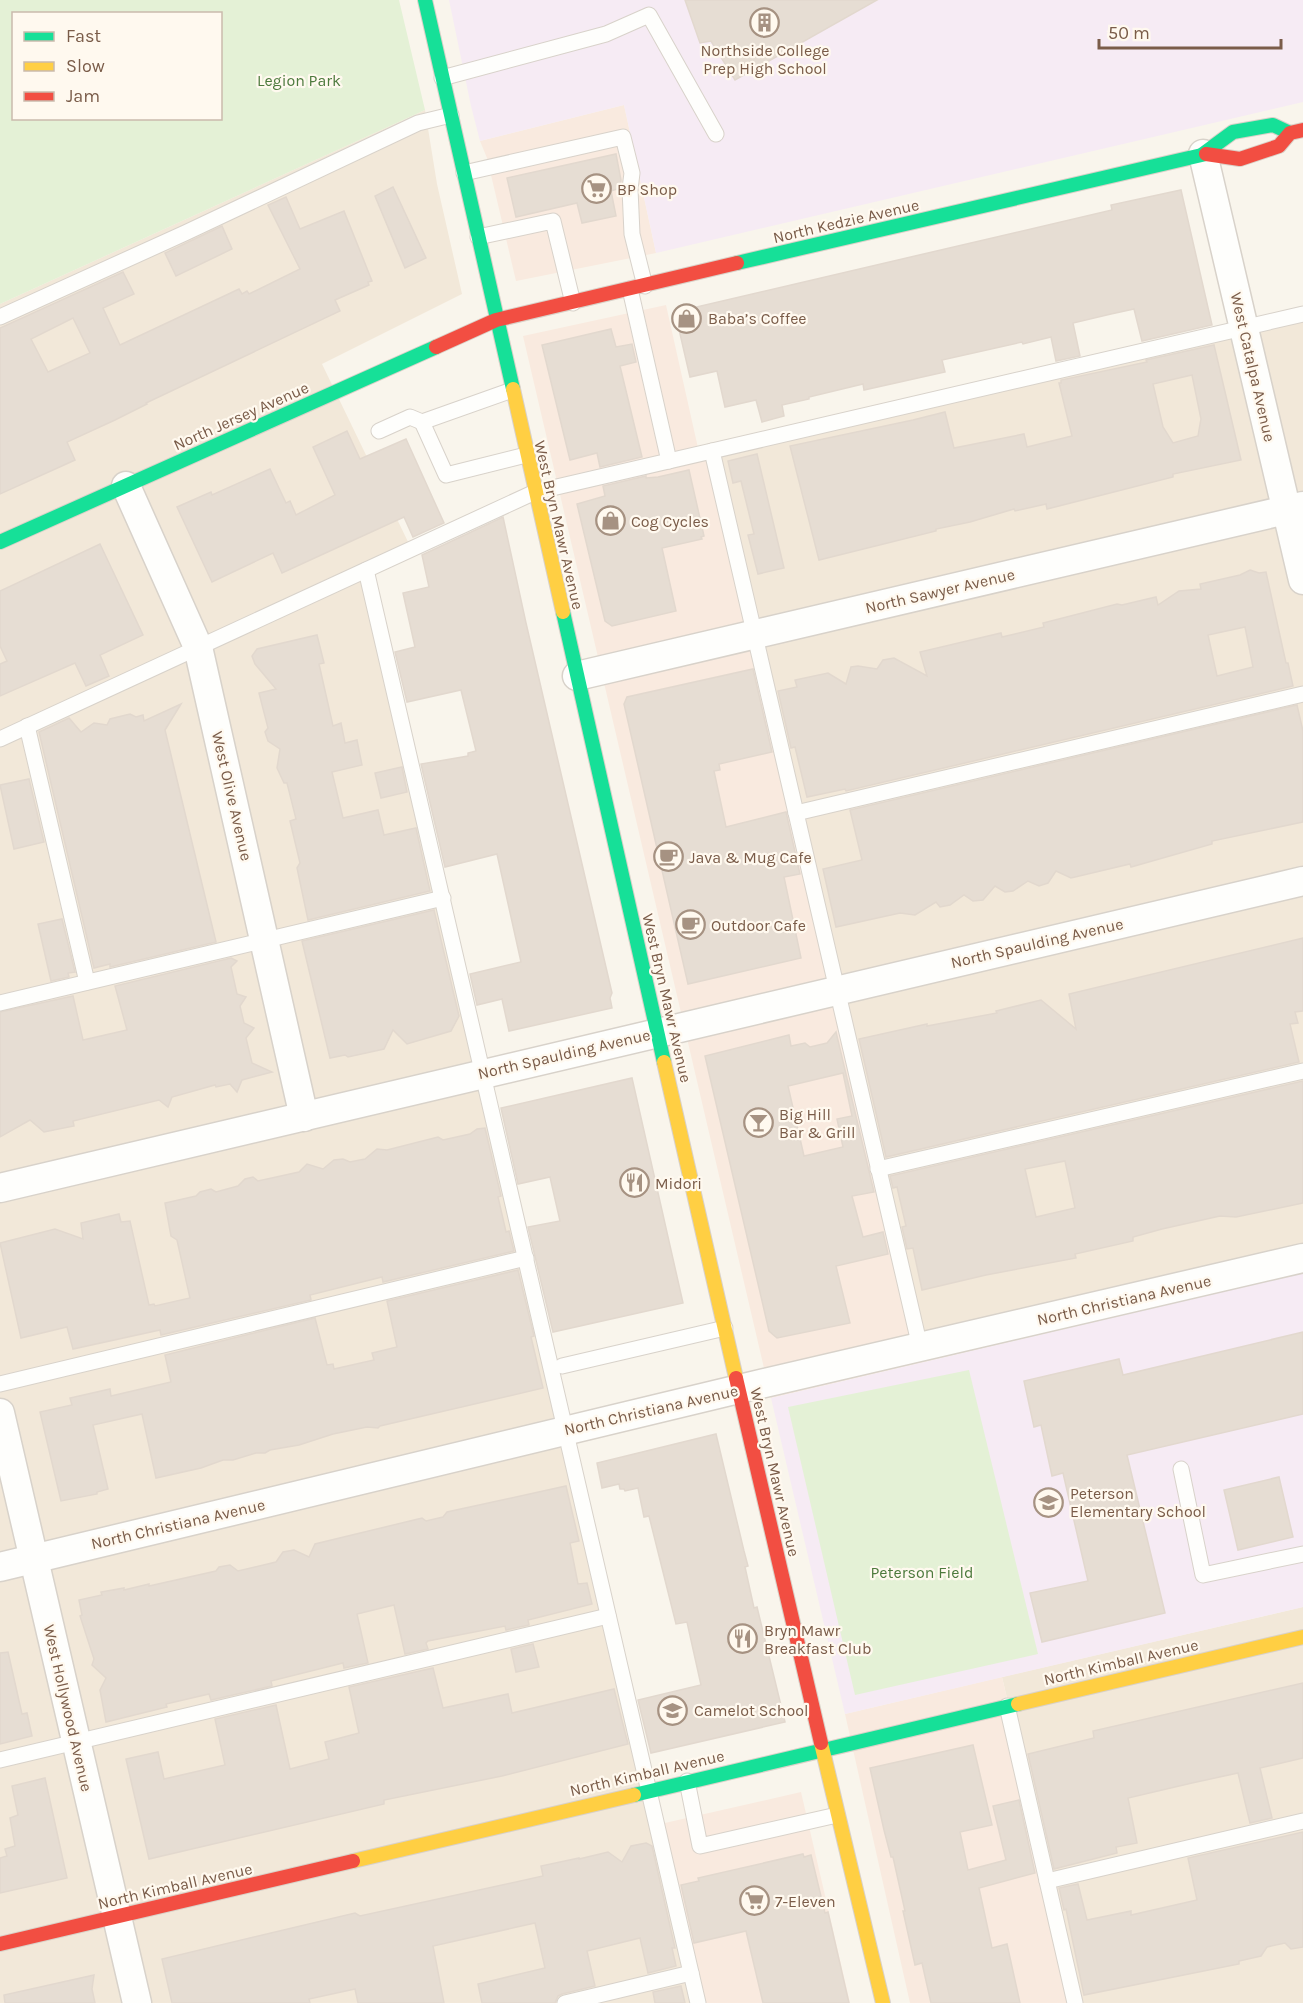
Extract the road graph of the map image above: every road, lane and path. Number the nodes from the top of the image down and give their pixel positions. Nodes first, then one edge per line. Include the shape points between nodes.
1 (425, 0) edge
2 (442, 78) junction
3 (451, 115) junction
4 (1297, 132) edge
5 (716, 134) dead end
6 (1203, 154) junction
7 (464, 173) junction
8 (478, 237) junction
9 (637, 288) junction
10 (573, 303) junction
11 (1303, 314) edge
12 (0, 317) edge
13 (496, 320) junction
14 (1244, 328) junction
15 (512, 390) junction
16 (422, 422) junction
17 (378, 431) dead end
18 (712, 451) junction
19 (526, 455) junction
20 (669, 461) junction
21 (126, 486) junction
22 (535, 492) junction
23 (1295, 508) edge
24 (0, 542) edge
25 (366, 570) junction
26 (1303, 580) edge
27 (754, 635) junction
28 (198, 647) junction
29 (577, 676) junction
30 (1303, 694) edge
31 (27, 726) junction
32 (0, 739) edge
33 (796, 813) junction
34 (1303, 881) edge
35 (443, 898) junction
36 (264, 941) junction
37 (87, 982) junction
38 (837, 990) junction
39 (0, 1003) edge
40 (658, 1032) junction
41 (1303, 1071) edge
42 (483, 1074) junction
43 (304, 1117) junction
44 (878, 1169) junction
45 (0, 1188) edge
46 (526, 1258) junction
47 (1303, 1258) edge
48 (725, 1328) junction
49 (920, 1347) junction
50 (562, 1366) dead end
51 (0, 1384) edge
52 (739, 1389) junction
53 (0, 1413) edge
54 (566, 1431) junction
55 (1181, 1469) dead end
56 (33, 1559) junction
57 (1302, 1560) edge
58 (0, 1567) edge
59 (608, 1616) junction
60 (1303, 1637) edge
61 (1007, 1706) junction
62 (76, 1742) junction
63 (822, 1749) junction
64 (0, 1760) edge
65 (687, 1781) junction
66 (648, 1790) junction
67 (837, 1815) junction
68 (1303, 1821) edge
69 (1047, 1881) junction
70 (117, 1916) junction
71 (0, 1944) edge
72 (691, 1973) junction
73 (137, 2003) edge
74 (565, 2003) edge
75 (698, 2003) edge
76 (883, 2003) edge
77 (1075, 2003) edge

1 - 2 street, West Bryn Mawr Avenue
2 - 3 street, West Bryn Mawr Avenue
2 - 5 lane via 606,34 649,15
3 - 7 street, West Bryn Mawr Avenue
3 - 12 lane via 418,123
4 - 6 street, North Kedzie Avenue via 1279,146 1240,159
4 - 6 street, North Kedzie Avenue via 1272,125 1233,132
6 - 9 street, North Kedzie Avenue
6 - 14 street, West Catalpa Avenue
7 - 8 street, West Bryn Mawr Avenue
7 - 9 lane via 623,137 632,173
8 - 10 lane via 553,221
8 - 13 street, West Bryn Mawr Avenue
9 - 10 street, North Kedzie Avenue
9 - 20 lane
10 - 13 street, North Kedzie Avenue
11 - 14 lane
13 - 15 street, West Bryn Mawr Avenue
13 - 21 street, North Jersey Avenue
14 - 18 lane
14 - 23 street, West Catalpa Avenue
15 - 16 lane
15 - 19 street, West Bryn Mawr Avenue
16 - 17 lane via 410,417
16 - 19 lane via 446,475
18 - 20 lane
18 - 27 lane
19 - 22 street, West Bryn Mawr Avenue
20 - 22 lane
21 - 24 street, North Jersey Avenue
21 - 28 street, West Olive Avenue
22 - 25 lane
22 - 29 street, West Bryn Mawr Avenue
23 - 26 street, West Catalpa Avenue
23 - 27 street, North Sawyer Avenue
25 - 28 lane
25 - 35 lane
27 - 29 street, North Sawyer Avenue
27 - 33 lane
28 - 31 lane
28 - 36 street, West Olive Avenue
29 - 40 street, West Bryn Mawr Avenue
30 - 33 lane
31 - 32 lane
31 - 37 lane
33 - 38 lane
34 - 38 street, North Spaulding Avenue
35 - 36 lane
35 - 42 lane
36 - 37 lane
36 - 43 street, West Olive Avenue
37 - 39 lane
38 - 40 street, North Spaulding Avenue
38 - 44 lane
40 - 42 street, North Spaulding Avenue
40 - 48 street, West Bryn Mawr Avenue
41 - 44 lane
42 - 43 street, North Spaulding Avenue
42 - 46 lane
43 - 45 street, North Spaulding Avenue
44 - 49 lane
46 - 51 lane
46 - 54 lane
47 - 49 street, North Christiana Avenue
48 - 50 lane
48 - 52 street, West Bryn Mawr Avenue
49 - 52 street, North Christiana Avenue
52 - 54 street, North Christiana Avenue
52 - 63 street, West Bryn Mawr Avenue
53 - 56 street, West Hollywood Avenue
54 - 56 street, North Christiana Avenue
54 - 59 lane
55 - 57 lane via 1203,1575
56 - 58 street, North Christiana Avenue
56 - 62 street, West Hollywood Avenue
59 - 62 lane
59 - 66 lane
60 - 61 street, North Kimball Avenue
61 - 63 street, North Kimball Avenue
61 - 69 lane
62 - 64 lane
62 - 70 street, West Hollywood Avenue
63 - 65 street, North Kimball Avenue
63 - 67 street, West Bryn Mawr Avenue
65 - 66 street, North Kimball Avenue
65 - 67 lane via 700,1846
66 - 70 street, North Kimball Avenue
66 - 72 lane
67 - 76 street, West Bryn Mawr Avenue
68 - 69 lane
69 - 77 lane
70 - 71 street, North Kimball Avenue
70 - 73 street, West Hollywood Avenue
72 - 74 lane
72 - 75 lane

